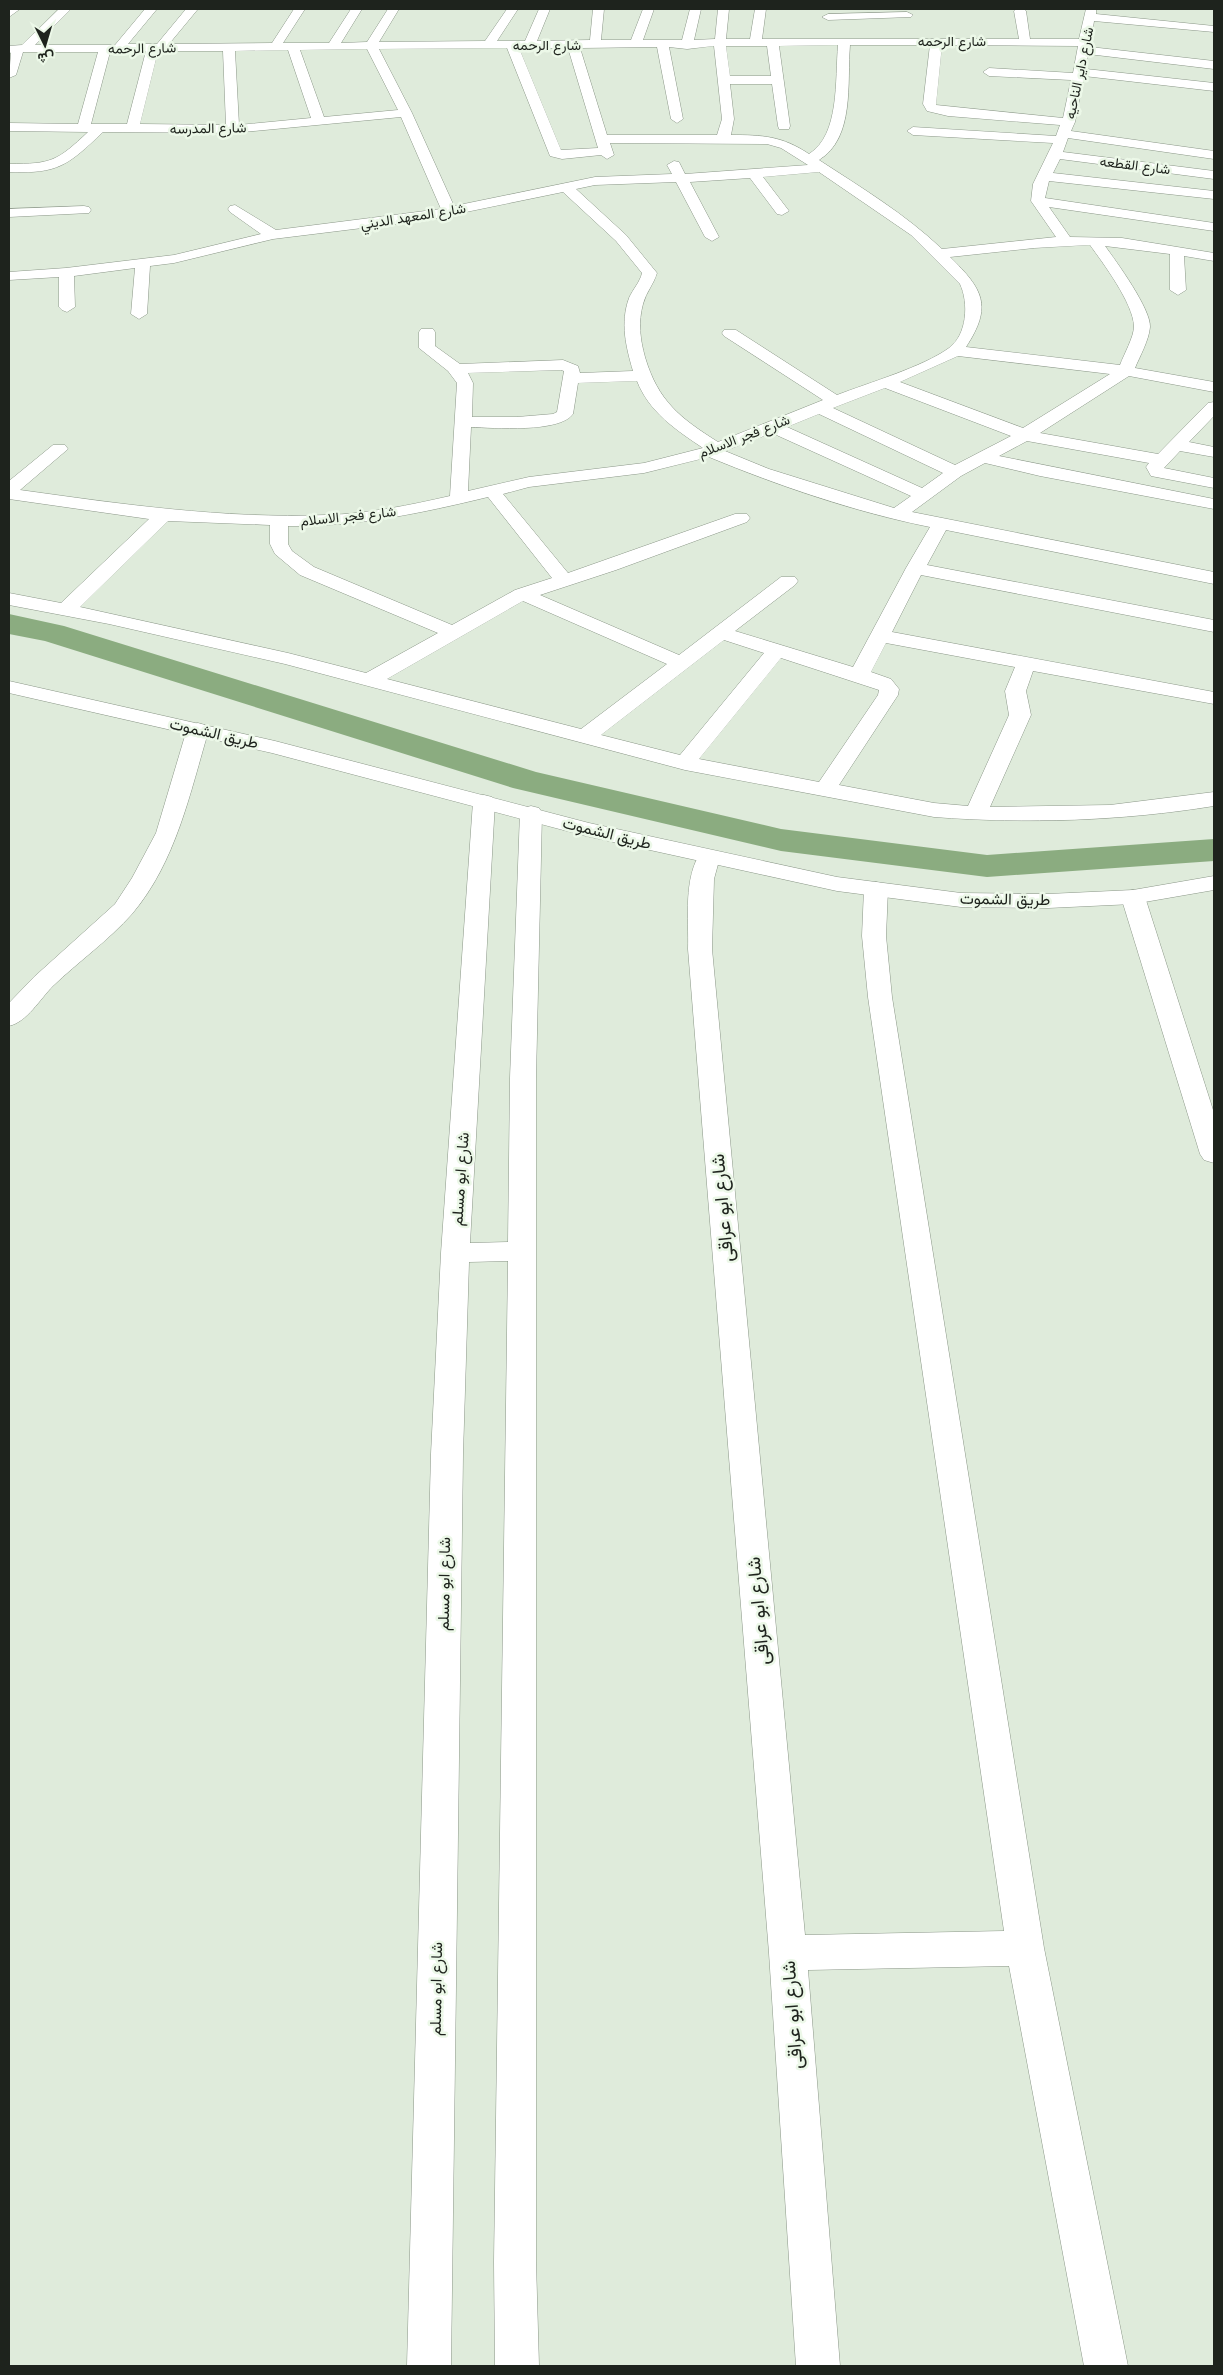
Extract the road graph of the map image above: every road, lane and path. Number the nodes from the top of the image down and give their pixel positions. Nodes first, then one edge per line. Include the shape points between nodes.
1 (14, 9) edge
2 (65, 9) edge
3 (151, 9) edge
4 (192, 9) edge
5 (299, 9) edge
6 (356, 9) edge
7 (393, 9) edge
8 (512, 9) edge
9 (544, 9) edge
10 (598, 9) edge
11 (648, 9) edge
12 (695, 9) edge
13 (723, 9) edge
14 (760, 9) edge
15 (1020, 11) dead end
16 (879, 12) edge
17 (827, 13) edge
18 (1091, 13) edge
19 (9, 14) edge
20 (907, 24) edge
21 (1214, 29) edge
22 (936, 41) junction
23 (1025, 41) junction
24 (1088, 42) junction
25 (829, 43) junction
26 (844, 43) junction
27 (573, 44) junction
28 (720, 44) junction
29 (755, 44) junction
30 (773, 44) junction
31 (489, 45) junction
32 (512, 45) junction
33 (529, 45) junction
34 (594, 45) junction
35 (635, 45) junction
36 (663, 45) junction
37 (687, 45) junction
38 (371, 46) junction
39 (229, 47) junction
40 (275, 47) junction
41 (294, 47) junction
42 (332, 47) junction
43 (156, 48) junction
44 (17, 49) edge
45 (112, 49) junction
46 (1214, 65) edge
47 (989, 72) dead end
48 (1077, 74) junction
49 (10, 75) edge
50 (723, 80) junction
51 (778, 80) junction
52 (1214, 87) edge
53 (406, 113) junction
54 (677, 119) dead end
55 (319, 122) junction
56 (784, 126) dead end
57 (9, 127) edge
58 (84, 128) junction
59 (99, 128) junction
60 (132, 129) junction
61 (233, 129) junction
62 (913, 132) dead end
63 (1065, 132) junction
64 (660, 139) junction
65 (723, 139) junction
66 (604, 145) junction
67 (1214, 154) edge
68 (1055, 156) junction
69 (1035, 157) dead end
70 (814, 164) junction
71 (9, 168) edge
72 (754, 174) junction
73 (1214, 175) edge
74 (1044, 176) junction
75 (682, 178) junction
76 (615, 179) junction
77 (566, 187) junction
78 (1214, 195) edge
79 (1038, 201) junction
80 (235, 209) dead end
81 (84, 210) dead end
82 (782, 211) dead end
83 (449, 212) junction
84 (9, 213) edge
85 (1214, 228) edge
86 (273, 235) junction
87 (712, 237) dead end
88 (1066, 241) junction
89 (1094, 241) junction
90 (1177, 250) junction
91 (940, 254) junction
92 (1214, 257) edge
93 (143, 263) junction
94 (66, 272) junction
95 (9, 276) edge
96 (1178, 290) dead end
97 (67, 307) dead end
98 (139, 314) dead end
99 (427, 332) dead end
100 (730, 333) dead end
101 (956, 351) junction
102 (456, 368) junction
103 (1126, 371) junction
104 (641, 376) junction
105 (572, 378) junction
106 (885, 382) junction
107 (1214, 386) edge
108 (834, 400) junction
109 (816, 407) junction
110 (1214, 407) edge
111 (462, 422) junction
112 (771, 426) junction
113 (1024, 435) junction
114 (1176, 445) junction
115 (59, 449) dead end
116 (714, 450) junction
117 (1214, 452) edge
118 (982, 457) junction
119 (1162, 460) junction
120 (955, 472) junction
121 (1214, 483) edge
122 (9, 490) edge
123 (491, 490) junction
124 (9, 494) edge
125 (924, 494) junction
126 (459, 499) junction
127 (1214, 504) edge
128 (163, 515) junction
129 (897, 515) junction
130 (741, 518) dead end
131 (279, 522) junction
132 (940, 524) junction
133 (915, 568) junction
134 (1214, 578) edge
135 (564, 581) junction
136 (788, 581) dead end
137 (522, 594) junction
138 (9, 599) edge
139 (65, 610) junction
140 (1214, 626) edge
141 (452, 632) junction
142 (720, 633) junction
143 (879, 636) junction
144 (777, 650) junction
145 (681, 663) junction
146 (1027, 663) junction
147 (858, 676) junction
148 (369, 680) junction
149 (9, 687) edge
150 (1214, 698) edge
151 (198, 729) junction
152 (585, 737) junction
153 (685, 764) junction
154 (825, 790) junction
155 (1214, 799) edge
156 (484, 802) junction
157 (531, 813) junction
158 (976, 814) junction
159 (709, 857) junction
160 (1214, 883) edge
161 (876, 889) junction
162 (1133, 897) junction
163 (14, 1005) edge
164 (1214, 1154) edge
165 (517, 1251) junction
166 (464, 1252) junction
167 (1025, 1948) junction
168 (788, 1953) junction
169 (429, 2366) edge
170 (517, 2366) edge
171 (818, 2366) edge
172 (1106, 2366) edge

1 - 19 street
2 - 44 street
3 - 45 street
4 - 43 street
5 - 40 street
6 - 42 street
7 - 38 street
8 - 31 street
9 - 33 street
10 - 34 street
11 - 35 street
12 - 37 street
13 - 28 street
14 - 29 street
15 - 23 street
16 - 17 street
16 - 20 street
17 - 25 street
18 - 21 street
18 - 24 street, شارع داير الناحيه
20 - 22 street, شارع الرحمه
20 - 26 street, شارع الرحمه
22 - 23 street, شارع الرحمه
22 - 63 street via 931,108
23 - 24 street, شارع الرحمه
24 - 46 street, شارع الرحمه
24 - 48 street, شارع داير الناحيه
25 - 26 street, شارع الرحمه
25 - 30 street, شارع الرحمه
26 - 70 street via 838,126
27 - 33 street, شارع الرحمه
27 - 34 street, شارع الرحمه
27 - 66 street
28 - 29 street, شارع الرحمه
28 - 37 street, شارع الرحمه
28 - 50 street
29 - 30 street, شارع الرحمه
30 - 51 street
31 - 32 street, شارع الرحمه
31 - 38 street, شارع الرحمه
32 - 33 street, شارع الرحمه
32 - 66 street via 555,153 562,155
34 - 35 street, شارع الرحمه
35 - 36 street, شارع الرحمه
36 - 37 street, شارع الرحمه
36 - 54 street
38 - 42 street, شارع الرحمه
38 - 53 street
39 - 40 street, شارع الرحمه
39 - 43 street, شارع الرحمه
39 - 61 street
40 - 41 street, شارع الرحمه
41 - 42 street, شارع الرحمه
41 - 55 street
43 - 45 street, شارع الرحمه
43 - 60 street
44 - 45 street, شارع الرحمه
44 - 49 street
45 - 58 street
47 - 48 street
48 - 52 street
48 - 63 street, شارع داير الناحيه
50 - 51 street
50 - 65 street via 728,119
51 - 56 street
53 - 55 street, شارع المدرسه
53 - 83 street
55 - 61 street, شارع المدرسه
57 - 58 street, شارع المدرسه
58 - 59 street, شارع المدرسه
59 - 60 street, شارع المدرسه
59 - 71 street via 60,164 37,169
60 - 61 street, شارع المدرسه
62 - 63 street
63 - 67 street
63 - 68 street, شارع داير الناحيه
64 - 65 street
64 - 66 street
64 - 75 street
65 - 70 street via 779,142
66 - 76 street
68 - 69 street, شارع القطعه
68 - 73 street, شارع القطعه
68 - 74 street, شارع داير الناحيه
70 - 72 street, شارع المعهد الديني
70 - 91 street via 882,207
72 - 75 street, شارع المعهد الديني
72 - 82 street
74 - 78 street
74 - 79 street, شارع داير الناحيه
75 - 76 street, شارع المعهد الديني
75 - 87 street
76 - 77 street, شارع المعهد الديني
77 - 83 street, شارع المعهد الديني
77 - 104 street via 621,238 650,273 636,301 632,322
79 - 85 street
79 - 88 street
80 - 86 street
81 - 84 street
83 - 86 street, شارع المعهد الديني
86 - 93 street, شارع المعهد الديني via 174,259
88 - 89 street
88 - 91 street
89 - 90 street
89 - 103 street via 1122,281 1139,314 1142,327
90 - 92 street
90 - 96 street
91 - 101 street via 968,282 972,293 973,319 968,334
93 - 94 street, شارع المعهد الديني
93 - 98 street
94 - 95 street, شارع المعهد الديني
94 - 97 street
99 - 102 street via 427,348
100 - 108 street
101 - 103 street
101 - 106 street, شارع فجر الاسلام
102 - 105 street via 562,365 572,369
102 - 111 street via 465,383
103 - 107 street
103 - 113 street
104 - 105 street
104 - 116 street via 659,406
105 - 111 street via 562,418
106 - 108 street, شارع فجر الاسلام
106 - 113 street
108 - 109 street, شارع فجر الاسلام
109 - 112 street, شارع فجر الاسلام
109 - 120 street
110 - 114 street
111 - 126 street
112 - 116 street, شارع فجر الاسلام
112 - 125 street
113 - 118 street
113 - 119 street
114 - 117 street
114 - 119 street
115 - 122 street
116 - 123 street, شارع فجر الاسلام via 644,468 528,482
116 - 129 street via 770,475
118 - 120 street
118 - 127 street
119 - 121 street via 1154,467 1157,472
120 - 125 street
123 - 126 street, شارع فجر الاسلام
123 - 135 street
124 - 128 street, شارع فجر الاسلام
125 - 129 street
126 - 131 street, شارع فجر الاسلام via 344,519
128 - 131 street, شارع فجر الاسلام
128 - 139 street
129 - 132 street
130 - 135 street
131 - 141 street via 279,544 284,554 307,571
132 - 133 street
132 - 134 street
133 - 140 street
133 - 143 street
135 - 137 street
136 - 142 street
137 - 141 street
137 - 145 street
138 - 139 street
139 - 148 street via 288,658
141 - 148 street
142 - 144 street
142 - 145 street
143 - 146 street
143 - 147 street
144 - 147 street
144 - 153 street
145 - 152 street
146 - 150 street
146 - 158 street via 1014,692 1020,715
147 - 154 street via 884,683 889,689 888,695
148 - 152 street
149 - 151 street, طريق الشموت
151 - 156 street, طريق الشموت
151 - 163 street via 167,832 144,878 123,909
152 - 153 street
153 - 154 street
154 - 158 street via 934,810
155 - 158 street via 1116,812
156 - 157 street, طريق الشموت
156 - 166 street, شارع ابو مسلم
157 - 159 street, طريق الشموت
157 - 165 street
159 - 161 street, طريق الشموت
159 - 168 street, شارع ابو عراقى via 702,879 700,949
160 - 162 street, طريق الشموت
161 - 162 street, طريق الشموت via 961,900 1048,901
161 - 167 street via 874,936 880,997
162 - 164 street
165 - 166 street
165 - 170 street
166 - 169 street, شارع ابو مسلم via 447,1464
167 - 168 street
167 - 172 street
168 - 171 street, شارع ابو عراقى

